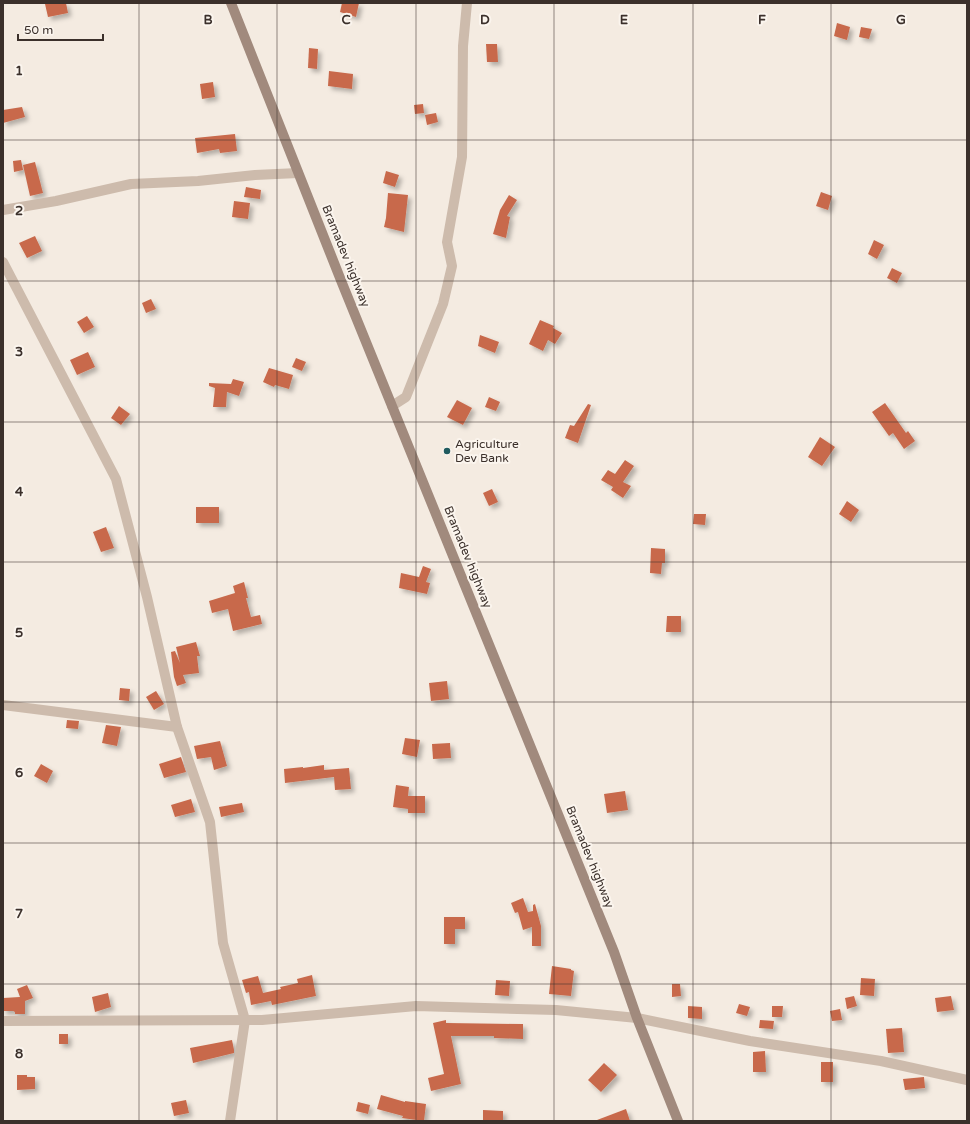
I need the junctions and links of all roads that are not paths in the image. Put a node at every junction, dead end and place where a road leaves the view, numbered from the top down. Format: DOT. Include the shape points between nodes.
graph roads {
  1 [pos="231,3"];
  2 [pos="467,3"];
  3 [pos="298,173"];
  4 [pos="3,210"];
  5 [pos="3,262"];
  6 [pos="392,406"];
  7 [pos="3,705"];
  8 [pos="177,727"];
  9 [pos="638,1018"];
  10 [pos="245,1020"];
  11 [pos="3,1021"];
  12 [pos="967,1080"];
  13 [pos="230,1121"];
  14 [pos="678,1121"];
  1 -- 3 [label="street, Bramadev highway"];
  2 -- 6 [label="street" via="463,46 462,157 447,242 452,266 443,304 406,397"];
  3 -- 4 [label="street" via="131,184"];
  3 -- 6 [label="street, Bramadev highway"];
  5 -- 8 [label="street" via="116,479"];
  6 -- 9 [label="street, Bramadev highway" via="614,952"];
  7 -- 8 [label="street"];
  8 -- 10 [label="street" via="210,822 223,943"];
  9 -- 10 [label="street" via="556,1010 416,1006"];
  9 -- 12 [label="street" via="750,1041 881,1061"];
  9 -- 14 [label="street, Bramadev highway"];
  10 -- 11 [label="street"];
  10 -- 13 [label="street"];
}
